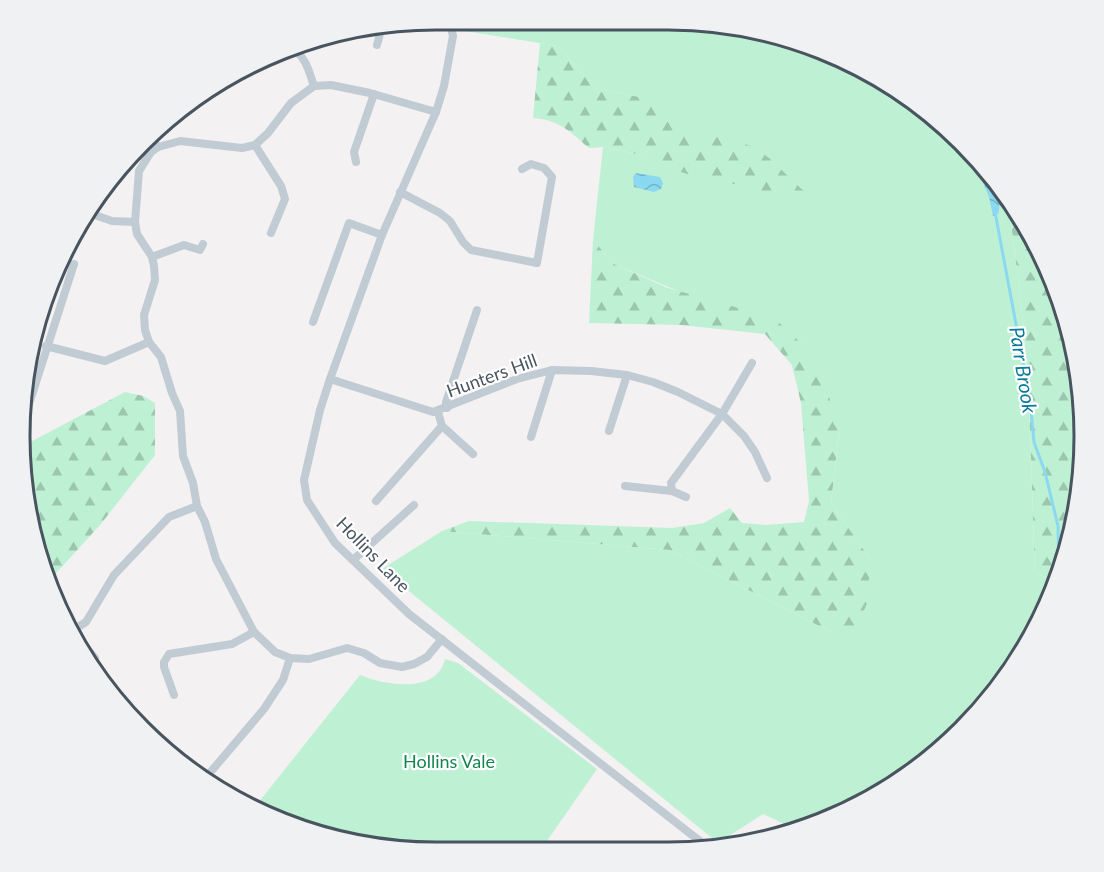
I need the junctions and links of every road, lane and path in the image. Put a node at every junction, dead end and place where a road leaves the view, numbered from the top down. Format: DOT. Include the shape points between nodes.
graph roads {
  1 [pos="452,30"];
  2 [pos="380,34"];
  3 [pos="377,45"];
  4 [pos="300,54"];
  5 [pos="314,86"];
  6 [pos="374,94"];
  7 [pos="436,112"];
  8 [pos="155,143"];
  9 [pos="255,145"];
  10 [pos="158,147"];
  11 [pos="356,162"];
  12 [pos="522,169"];
  13 [pos="400,192"];
  14 [pos="96,213"];
  15 [pos="135,222"];
  16 [pos="272,233"];
  17 [pos="382,235"];
  18 [pos="203,243"];
  19 [pos="152,257"];
  20 [pos="74,264"];
  21 [pos="477,310"];
  22 [pos="313,322"];
  23 [pos="149,342"];
  24 [pos="46,346"];
  25 [pos="752,363"];
  26 [pos="552,370"];
  27 [pos="627,375"];
  28 [pos="330,379"];
  29 [pos="32,391"];
  30 [pos="447,408"];
  31 [pos="438,412"];
  32 [pos="722,414"];
  33 [pos="442,426"];
  34 [pos="609,431"];
  35 [pos="531,437"];
  36 [pos="473,454"];
  37 [pos="767,477"];
  38 [pos="625,486"];
  39 [pos="672,491"];
  40 [pos="686,497"];
  41 [pos="376,501"];
  42 [pos="414,505"];
  43 [pos="197,506"];
  44 [pos="352,560"];
  45 [pos="78,627"];
  46 [pos="254,632"];
  47 [pos="442,639"];
  48 [pos="290,658"];
  49 [pos="174,695"];
  50 [pos="209,774"];
  51 [pos="699,841"];
  1 -- 7 [label="street, Hollins Lane" via="444,86"];
  2 -- 3 [label="street"];
  4 -- 5 [label="street"];
  5 -- 6 [label="street" via="331,85"];
  5 -- 9 [label="street" via="291,103"];
  6 -- 7 [label="street"];
  6 -- 11 [label="street" via="354,152"];
  7 -- 13 [label="street, Hollins Lane"];
  8 -- 10 [label="street"];
  9 -- 10 [label="street" via="242,148 180,141"];
  9 -- 16 [label="street" via="285,199"];
  10 -- 15 [label="street" via="140,171"];
  12 -- 13 [label="street" via="531,164 544,168 552,177 537,263 471,250 450,221"];
  13 -- 17 [label="street, Hollins Lane"];
  14 -- 15 [label="street" via="112,221"];
  15 -- 19 [label="street"];
  17 -- 22 [label="street" via="349,223"];
  17 -- 28 [label="street, Hollins Lane"];
  18 -- 19 [label="street" via="200,250 184,245"];
  19 -- 23 [label="street" via="155,279 143,323"];
  20 -- 24 [label="street"];
  21 -- 30 [label="street"];
  23 -- 24 [label="street" via="105,361"];
  23 -- 43 [label="street" via="161,357 180,411 183,456"];
  24 -- 29 [label="street"];
  25 -- 32 [label="street"];
  26 -- 27 [label="street, Hunters Hill"];
  26 -- 30 [label="street, Hunters Hill" via="517,379"];
  26 -- 35 [label="street"];
  27 -- 32 [label="street, Hunters Hill" via="702,402"];
  27 -- 34 [label="street"];
  28 -- 31 [label="street"];
  28 -- 44 [label="street, Hollins Lane" via="304,480 307,501 335,543"];
  30 -- 31 [label="street, Hunters Hill"];
  31 -- 33 [label="street"];
  32 -- 37 [label="street, Hunters Hill" via="744,436"];
  32 -- 39 [label="street" via="671,483"];
  33 -- 36 [label="street"];
  33 -- 41 [label="street"];
  38 -- 39 [label="street"];
  39 -- 40 [label="street"];
  42 -- 44 [label="street"];
  43 -- 45 [label="street" via="169,517 114,575 86,622"];
  43 -- 46 [label="street" via="216,559"];
  44 -- 47 [label="street, Hollins Lane"];
  46 -- 48 [label="street" via="275,652"];
  46 -- 49 [label="street" via="232,644 169,654 164,667"];
  47 -- 48 [label="street" via="427,657 402,667 380,663 347,648 309,659"];
  47 -- 51 [label="street, Hollins Lane"];
  48 -- 50 [label="street" via="283,680 264,709"];
}
